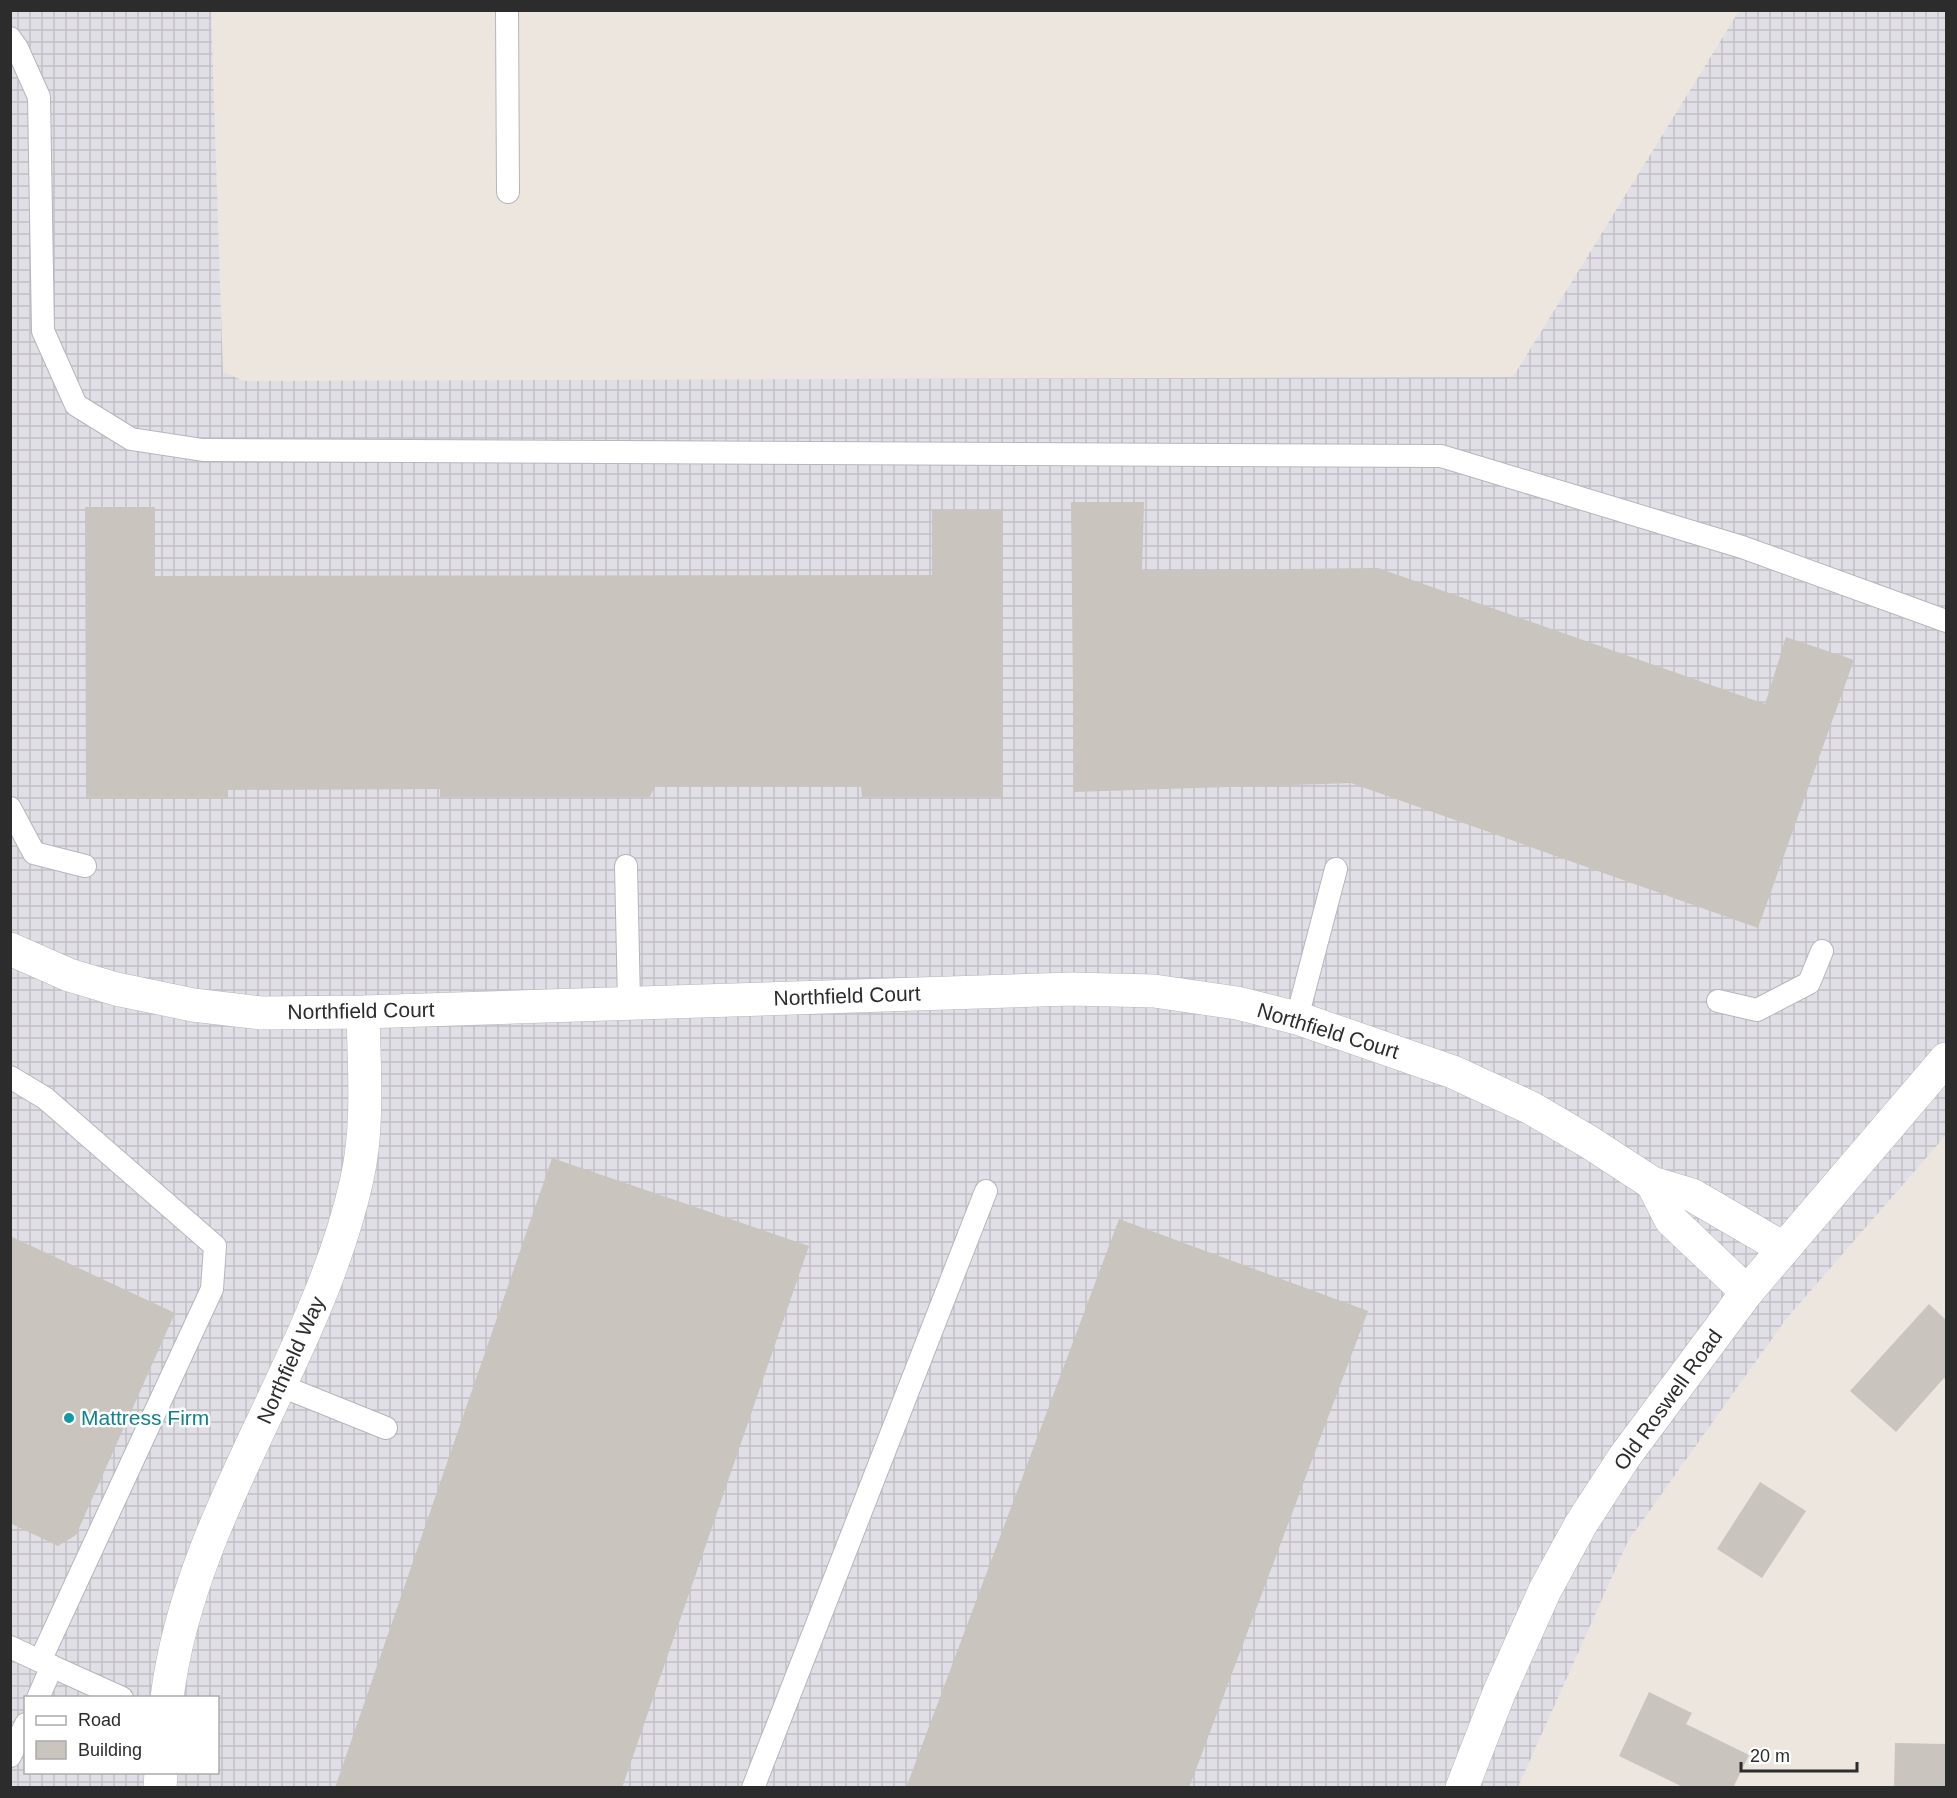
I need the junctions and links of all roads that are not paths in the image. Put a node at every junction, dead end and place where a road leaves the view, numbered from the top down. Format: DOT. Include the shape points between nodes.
graph roads {
  1 [pos="507,10"];
  2 [pos="10,38"];
  3 [pos="508,192"];
  4 [pos="1947,621"];
  5 [pos="10,807"];
  6 [pos="85,866"];
  7 [pos="626,866"];
  8 [pos="1336,869"];
  9 [pos="10,949"];
  10 [pos="1822,951"];
  11 [pos="1718,1001"];
  12 [pos="629,1003"];
  13 [pos="363,1012"];
  14 [pos="1297,1018"];
  15 [pos="1947,1059"];
  16 [pos="10,1077"];
  17 [pos="1652,1183"];
  18 [pos="986,1191"];
  19 [pos="1783,1248"];
  20 [pos="1748,1292"];
  21 [pos="279,1385"];
  22 [pos="386,1428"];
  23 [pos="10,1647"];
  24 [pos="46,1664"];
  25 [pos="38,1696"];
  26 [pos="118,1696"];
  27 [pos="167,1696"];
  28 [pos="24,1728"];
  29 [pos="10,1756"];
  30 [pos="753,1788"];
  31 [pos="1462,1788"];
  1 -- 3 [label="lane"];
  2 -- 4 [label="lane" via="39,97 43,332 76,405 131,439 203,450 1441,456 1742,547"];
  5 -- 6 [label="lane" via="34,853"];
  7 -- 12 [label="lane"];
  8 -- 14 [label="lane"];
  9 -- 13 [label="street, Northfield Court" via="69,975 193,1005 261,1013"];
  10 -- 11 [label="lane" via="1809,984 1757,1010"];
  12 -- 13 [label="street, Northfield Court"];
  12 -- 14 [label="street, Northfield Court" via="1118,990 1237,1003"];
  13 -- 21 [label="street, Northfield Way" via="364,1123 357,1178 323,1290"];
  14 -- 17 [label="street, Northfield Court" via="1453,1072 1531,1108"];
  15 -- 19 [label="street, Old Roswell Road"];
  16 -- 24 [label="lane" via="45,1098 215,1246 212,1289"];
  17 -- 19 [label="street, Northfield Court" via="1692,1195"];
  17 -- 20 [label="street, Northfield Court" via="1671,1220"];
  18 -- 30 [label="lane"];
  19 -- 20 [label="street, Old Roswell Road"];
  20 -- 31 [label="street, Old Roswell Road" via="1625,1456 1581,1524 1545,1590 1498,1693"];
  21 -- 22 [label="lane"];
  21 -- 27 [label="street, Northfield Way" via="201,1563 171,1664"];
  23 -- 24 [label="lane"];
  24 -- 25 [label="lane"];
  24 -- 26 [label="lane"];
  28 -- 29 [label="lane"];
}
